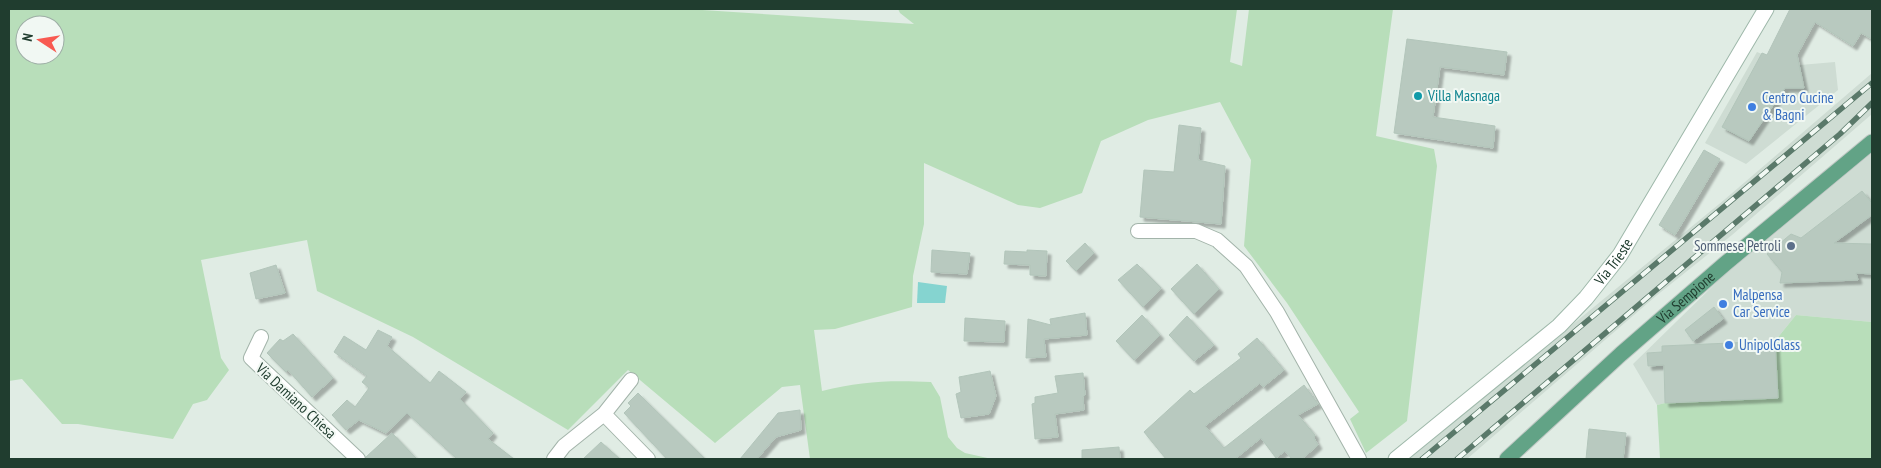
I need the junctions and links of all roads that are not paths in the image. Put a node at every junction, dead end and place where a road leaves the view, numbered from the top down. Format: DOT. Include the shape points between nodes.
graph roads {
  1 [pos="1766,9"];
  2 [pos="1872,142"];
  3 [pos="1138,231"];
  4 [pos="261,338"];
  5 [pos="631,380"];
  6 [pos="604,414"];
  7 [pos="358,459"];
  8 [pos="554,459"];
  9 [pos="648,459"];
  10 [pos="1359,459"];
  11 [pos="1396,459"];
  12 [pos="1507,459"];
  1 -- 11 [label="street, Via Trieste" via="1620,255 1586,298 1559,326"];
  2 -- 12 [label="main road, Via Sempione" via="1726,262"];
  3 -- 10 [label="street" via="1196,231 1217,240 1246,266 1277,312"];
  4 -- 7 [label="street, Via Damiano Chiesa" via="251,358"];
  5 -- 6 [label="street"];
  6 -- 8 [label="street" via="564,446"];
  6 -- 9 [label="street"];
}
